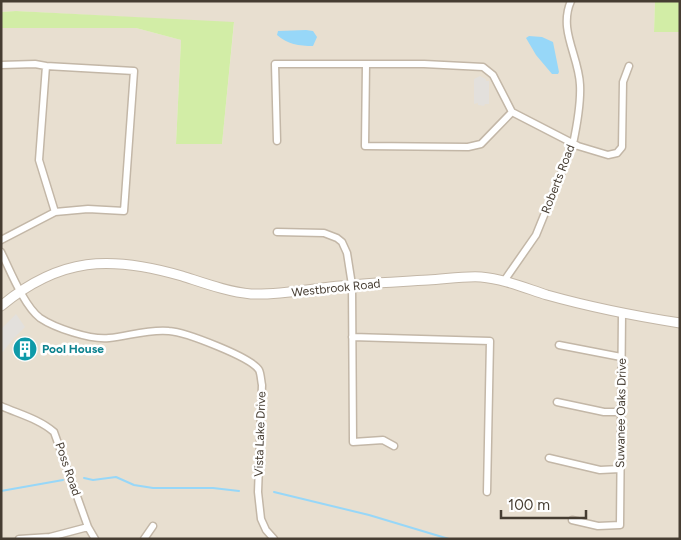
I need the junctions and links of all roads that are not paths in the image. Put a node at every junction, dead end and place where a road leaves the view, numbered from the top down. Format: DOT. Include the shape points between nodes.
graph roads {
  1 [pos="571,1"];
  2 [pos="366,64"];
  3 [pos="1,65"];
  4 [pos="46,66"];
  5 [pos="629,66"];
  6 [pos="512,112"];
  7 [pos="277,141"];
  8 [pos="572,144"];
  9 [pos="55,212"];
  10 [pos="277,232"];
  11 [pos="1,240"];
  12 [pos="1,252"];
  13 [pos="504,280"];
  14 [pos="352,285"];
  15 [pos="20,290"];
  16 [pos="1,306"];
  17 [pos="622,313"];
  18 [pos="680,323"];
  19 [pos="352,337"];
  20 [pos="559,345"];
  21 [pos="621,357"];
  22 [pos="557,402"];
  23 [pos="1,406"];
  24 [pos="620,412"];
  25 [pos="394,446"];
  26 [pos="549,458"];
  27 [pos="620,469"];
  28 [pos="487,492"];
  29 [pos="572,520"];
  30 [pos="153,526"];
  31 [pos="88,527"];
  32 [pos="19,539"];
  33 [pos="95,539"];
  34 [pos="144,539"];
  35 [pos="274,539"];
  1 -- 8 [label="street, Roberts Road" via="566,24 580,85"];
  2 -- 6 [label="street" via="483,67 493,75"];
  2 -- 6 [label="street" via="365,146 468,147 481,144"];
  2 -- 7 [label="street" via="275,64"];
  3 -- 4 [label="street"];
  4 -- 9 [label="street" via="39,160"];
  4 -- 9 [label="street" via="134,71 124,211 88,209"];
  5 -- 8 [label="street" via="623,82 622,147 617,154 608,155"];
  6 -- 8 [label="street"];
  8 -- 13 [label="street, Roberts Road" via="536,235"];
  9 -- 11 [label="street"];
  10 -- 14 [label="street" via="324,233 337,238 347,253"];
  12 -- 15 [label="street, Vista Lake Drive"];
  13 -- 14 [label="street, Westbrook Road" via="480,277"];
  13 -- 17 [label="street, Westbrook Road" via="547,295"];
  14 -- 15 [label="street, Westbrook Road" via="250,294 148,267 112,263 74,267"];
  14 -- 19 [label="street"];
  15 -- 16 [label="street, Westbrook Road"];
  15 -- 35 [label="street, Vista Lake Drive" via="39,317 72,332 107,338 154,330 172,331 245,358 259,370 262,385 260,519"];
  17 -- 18 [label="street, Westbrook Road"];
  17 -- 21 [label="street, Suwanee Oaks Drive"];
  19 -- 25 [label="street" via="353,442 383,440"];
  19 -- 28 [label="street" via="490,341"];
  20 -- 21 [label="street"];
  21 -- 24 [label="street, Suwanee Oaks Drive"];
  22 -- 24 [label="street" via="604,412"];
  23 -- 31 [label="street, Poss Road" via="41,422 54,432"];
  24 -- 27 [label="street, Suwanee Oaks Drive"];
  26 -- 27 [label="street" via="600,470"];
  27 -- 29 [label="street, Suwanee Oaks Drive" via="620,525 598,526"];
  30 -- 34 [label="street"];
  31 -- 32 [label="street" via="50,537"];
  31 -- 33 [label="street, Poss Road"];
}
